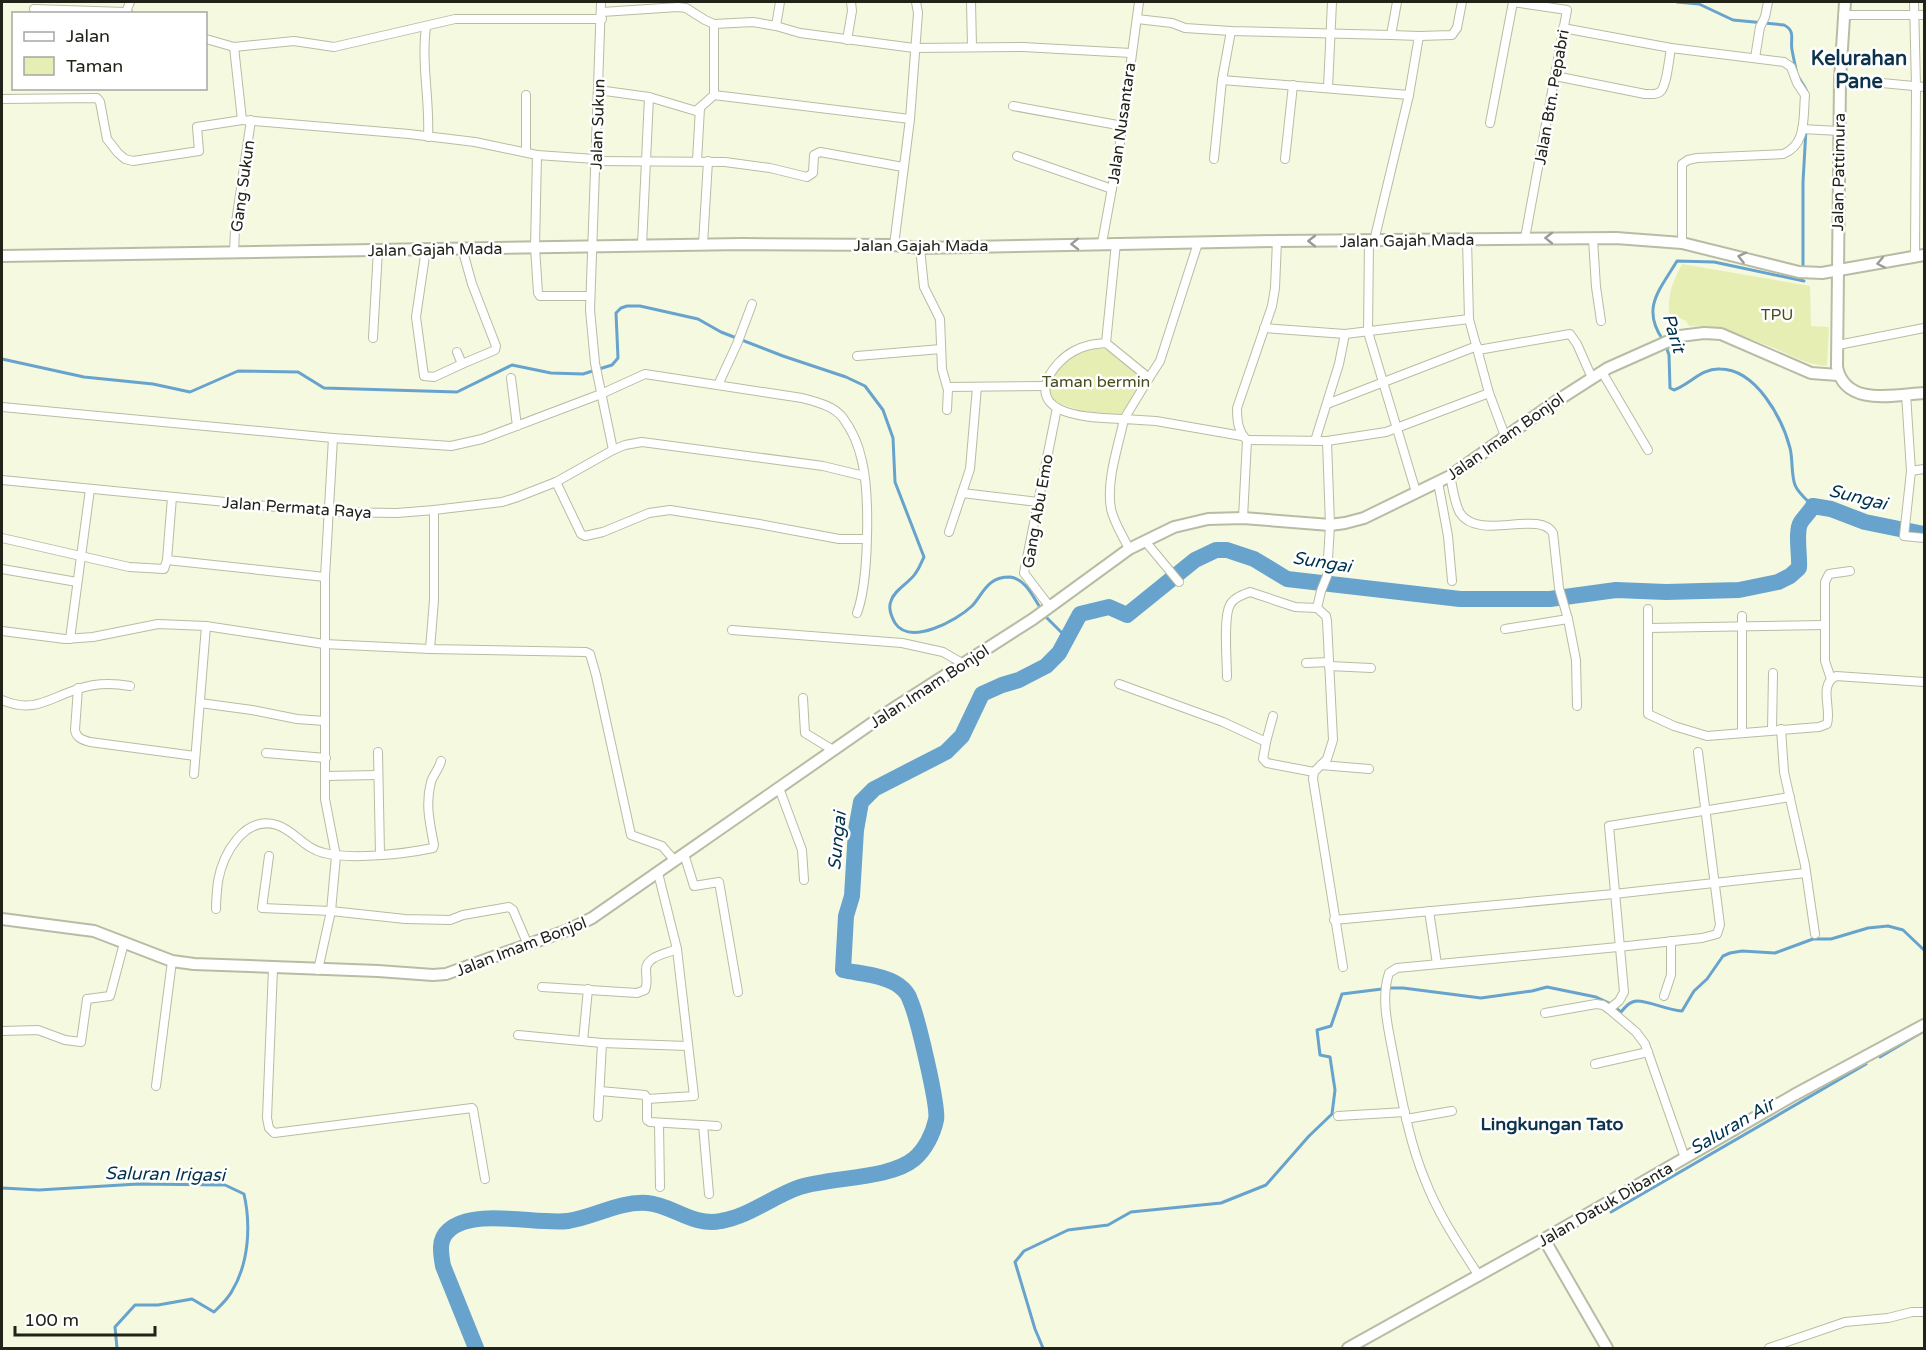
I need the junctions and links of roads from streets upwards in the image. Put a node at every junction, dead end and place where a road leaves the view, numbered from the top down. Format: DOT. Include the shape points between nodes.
graph roads {
  1 [pos="601,2"];
  2 [pos="780,2"];
  3 [pos="851,2"];
  4 [pos="916,2"];
  5 [pos="971,2"];
  6 [pos="1139,2"];
  7 [pos="1332,2"];
  8 [pos="1397,2"];
  9 [pos="1462,2"];
  10 [pos="1513,2"];
  11 [pos="1768,2"];
  12 [pos="1845,2"];
  13 [pos="1914,2"];
  14 [pos="34,9"];
  15 [pos="104,12"];
  16 [pos="602,15"];
  17 [pos="1843,15"];
  18 [pos="1915,15"];
  19 [pos="1924,15"];
  20 [pos="1137,19"];
  21 [pos="714,24"];
  22 [pos="776,26"];
  23 [pos="426,27"];
  24 [pos="1563,28"];
  25 [pos="1231,31"];
  26 [pos="1331,34"];
  27 [pos="1391,35"];
  28 [pos="1419,36"];
  29 [pos="207,39"];
  30 [pos="847,40"];
  31 [pos="234,47"];
  32 [pos="972,47"];
  33 [pos="914,48"];
  34 [pos="1671,48"];
  35 [pos="1131,53"];
  36 [pos="1755,58"];
  37 [pos="1556,76"];
  38 [pos="1840,79"];
  39 [pos="1222,80"];
  40 [pos="1293,85"];
  41 [pos="1920,87"];
  42 [pos="1328,88"];
  43 [pos="598,90"];
  44 [pos="526,95"];
  45 [pos="714,95"];
  46 [pos="1409,95"];
  47 [pos="650,97"];
  48 [pos="2,99"];
  49 [pos="1013,106"];
  50 [pos="700,108"];
  51 [pos="910,119"];
  52 [pos="242,120"];
  53 [pos="251,120"];
  54 [pos="1490,123"];
  55 [pos="1122,126"];
  56 [pos="1805,129"];
  57 [pos="1839,131"];
  58 [pos="428,137"];
  59 [pos="526,152"];
  60 [pos="537,155"];
  61 [pos="1017,156"];
  62 [pos="1214,159"];
  63 [pos="1285,159"];
  64 [pos="595,160"];
  65 [pos="646,160"];
  66 [pos="697,161"];
  67 [pos="708,161"];
  68 [pos="903,167"];
  69 [pos="1112,189"];
  70 [pos="1526,238"];
  71 [pos="1467,239"];
  72 [pos="1593,239"];
  73 [pos="1276,241"];
  74 [pos="1372,241"];
  75 [pos="1102,243"];
  76 [pos="1116,243"];
  77 [pos="1198,243"];
  78 [pos="1682,243"];
  79 [pos="703,244"];
  80 [pos="642,245"];
  81 [pos="894,245"];
  82 [pos="591,246"];
  83 [pos="535,247"];
  84 [pos="462,248"];
  85 [pos="920,248"];
  86 [pos="426,249"];
  87 [pos="378,250"];
  88 [pos="234,253"];
  89 [pos="2,256"];
  90 [pos="1919,256"];
  91 [pos="1837,272"];
  92 [pos="590,296"];
  93 [pos="752,304"];
  94 [pos="1469,320"];
  95 [pos="1601,321"];
  96 [pos="1264,328"];
  97 [pos="1924,328"];
  98 [pos="1368,332"];
  99 [pos="1345,334"];
  100 [pos="373,338"];
  101 [pos="1106,343"];
  102 [pos="1838,345"];
  103 [pos="1478,348"];
  104 [pos="940,349"];
  105 [pos="457,352"];
  106 [pos="857,356"];
  107 [pos="462,364"];
  108 [pos="1602,372"];
  109 [pos="1838,375"];
  110 [pos="511,378"];
  111 [pos="1149,378"];
  112 [pos="1592,378"];
  113 [pos="1383,382"];
  114 [pos="718,384"];
  115 [pos="1046,386"];
  116 [pos="977,387"];
  117 [pos="948,388"];
  118 [pos="1489,393"];
  119 [pos="1924,393"];
  120 [pos="601,394"];
  121 [pos="1906,394"];
  122 [pos="1327,404"];
  123 [pos="2,407"];
  124 [pos="1057,408"];
  125 [pos="947,410"];
  126 [pos="1124,419"];
  127 [pos="518,426"];
  128 [pos="1398,428"];
  129 [pos="1505,436"];
  130 [pos="333,438"];
  131 [pos="1245,438"];
  132 [pos="1315,441"];
  133 [pos="1327,441"];
  134 [pos="613,450"];
  135 [pos="1647,450"];
  136 [pos="1924,469"];
  137 [pos="1911,471"];
  138 [pos="864,476"];
  139 [pos="1450,476"];
  140 [pos="2,480"];
  141 [pos="556,482"];
  142 [pos="1438,482"];
  143 [pos="90,489"];
  144 [pos="1416,492"];
  145 [pos="962,494"];
  146 [pos="172,497"];
  147 [pos="1038,502"];
  148 [pos="434,510"];
  149 [pos="328,512"];
  150 [pos="1244,518"];
  151 [pos="1330,525"];
  152 [pos="949,532"];
  153 [pos="2,538"];
  154 [pos="1924,538"];
  155 [pos="867,539"];
  156 [pos="1144,541"];
  157 [pos="1129,549"];
  158 [pos="81,556"];
  159 [pos="167,560"];
  160 [pos="2,569"];
  161 [pos="1850,571"];
  162 [pos="325,577"];
  163 [pos="1452,581"];
  164 [pos="77,582"];
  165 [pos="1179,582"];
  166 [pos="1317,608"];
  167 [pos="1648,609"];
  168 [pos="1044,611"];
  169 [pos="857,614"];
  170 [pos="1742,616"];
  171 [pos="1568,619"];
  172 [pos="1825,625"];
  173 [pos="206,626"];
  174 [pos="1648,628"];
  175 [pos="1741,628"];
  176 [pos="1505,629"];
  177 [pos="732,630"];
  178 [pos="2,631"];
  179 [pos="70,639"];
  180 [pos="324,644"];
  181 [pos="430,649"];
  182 [pos="962,663"];
  183 [pos="1306,663"];
  184 [pos="1329,664"];
  185 [pos="1371,669"];
  186 [pos="1773,673"];
  187 [pos="1227,677"];
  188 [pos="1831,679"];
  189 [pos="1924,682"];
  190 [pos="1119,684"];
  191 [pos="130,686"];
  192 [pos="78,688"];
  193 [pos="803,699"];
  194 [pos="2,700"];
  195 [pos="200,703"];
  196 [pos="1577,706"];
  197 [pos="1273,716"];
  198 [pos="325,721"];
  199 [pos="1781,729"];
  200 [pos="1772,730"];
  201 [pos="1742,732"];
  202 [pos="1266,742"];
  203 [pos="833,750"];
  204 [pos="378,752"];
  205 [pos="1698,752"];
  206 [pos="266,753"];
  207 [pos="195,756"];
  208 [pos="326,758"];
  209 [pos="441,761"];
  210 [pos="1321,765"];
  211 [pos="1369,770"];
  212 [pos="1314,772"];
  213 [pos="194,774"];
  214 [pos="378,775"];
  215 [pos="325,776"];
  216 [pos="779,788"];
  217 [pos="1791,797"];
  218 [pos="1706,810"];
  219 [pos="380,854"];
  220 [pos="684,854"];
  221 [pos="269,856"];
  222 [pos="336,856"];
  223 [pos="675,861"];
  224 [pos="658,873"];
  225 [pos="1806,873"];
  226 [pos="804,880"];
  227 [pos="1715,884"];
  228 [pos="1614,894"];
  229 [pos="216,909"];
  230 [pos="331,911"];
  231 [pos="1429,911"];
  232 [pos="2,919"];
  233 [pos="1334,920"];
  234 [pos="1815,934"];
  235 [pos="1671,941"];
  236 [pos="124,944"];
  237 [pos="528,945"];
  238 [pos="1618,947"];
  239 [pos="677,949"];
  240 [pos="172,961"];
  241 [pos="1437,964"];
  242 [pos="1343,967"];
  243 [pos="273,968"];
  244 [pos="318,970"];
  245 [pos="542,987"];
  246 [pos="588,989"];
  247 [pos="738,992"];
  248 [pos="1664,996"];
  249 [pos="1609,1009"];
  250 [pos="1545,1013"];
  251 [pos="1924,1024"];
  252 [pos="2,1031"];
  253 [pos="518,1035"];
  254 [pos="583,1041"];
  255 [pos="602,1043"];
  256 [pos="688,1046"];
  257 [pos="1648,1052"];
  258 [pos="1595,1064"];
  259 [pos="156,1086"];
  260 [pos="600,1091"];
  261 [pos="647,1099"];
  262 [pos="1452,1111"];
  263 [pos="1406,1115"];
  264 [pos="1338,1116"];
  265 [pos="598,1117"];
  266 [pos="659,1124"];
  267 [pos="703,1125"];
  268 [pos="717,1126"];
  269 [pos="1685,1158"];
  270 [pos="485,1179"];
  271 [pos="660,1187"];
  272 [pos="709,1194"];
  273 [pos="1544,1239"];
  274 [pos="1479,1276"];
  275 [pos="1924,1312"];
  276 [pos="1348,1348"];
  277 [pos="1607,1348"];
  278 [pos="1769,1348"];
  1 -- 16 [label="street, Jalan Sukun"];
  2 -- 22 [label="street"];
  3 -- 30 [label="street"];
  4 -- 33 [label="street"];
  5 -- 32 [label="street"];
  6 -- 20 [label="street, Jalan Nusantara"];
  7 -- 26 [label="street"];
  8 -- 27 [label="street"];
  9 -- 28 [label="street" via="1452,35"];
  10 -- 24 [label="street, Jalan Btn. Pepabri" via="1567,10"];
  10 -- 54 [label="street"];
  11 -- 36 [label="street"];
  12 -- 17 [label="street, Jalan Pattimura"];
  13 -- 18 [label="street"];
  14 -- 15 [label="street"];
  16 -- 21 [label="street" via="678,7"];
  16 -- 23 [label="street" via="464,18"];
  16 -- 43 [label="street, Jalan Sukun"];
  17 -- 18 [label="street"];
  17 -- 38 [label="street, Jalan Pattimura"];
  18 -- 19 [label="street"];
  18 -- 41 [label="street"];
  20 -- 25 [label="street"];
  20 -- 35 [label="street, Jalan Nusantara"];
  21 -- 22 [label="street" via="753,22"];
  21 -- 45 [label="street"];
  22 -- 30 [label="street"];
  23 -- 31 [label="street" via="334,47 294,41"];
  23 -- 58 [label="street"];
  24 -- 34 [label="street"];
  24 -- 37 [label="street, Jalan Btn. Pepabri"];
  25 -- 26 [label="street"];
  25 -- 39 [label="street"];
  26 -- 27 [label="street"];
  26 -- 42 [label="street"];
  27 -- 28 [label="street"];
  28 -- 46 [label="street"];
  29 -- 31 [label="street"];
  30 -- 33 [label="street"];
  31 -- 52 [label="street"];
  32 -- 33 [label="street"];
  32 -- 35 [label="street"];
  33 -- 51 [label="street"];
  34 -- 36 [label="street"];
  34 -- 37 [label="street" via="1664,84 1656,93"];
  35 -- 55 [label="street, Jalan Nusantara"];
  36 -- 56 [label="street" via="1784,62 1791,67 1805,95"];
  37 -- 70 [label="street, Jalan Btn. Pepabri"];
  38 -- 41 [label="street"];
  38 -- 57 [label="street, Jalan Pattimura"];
  39 -- 40 [label="street"];
  39 -- 62 [label="street"];
  40 -- 42 [label="street"];
  40 -- 63 [label="street"];
  41 -- 90 [label="street"];
  42 -- 46 [label="street"];
  43 -- 47 [label="street"];
  43 -- 64 [label="street, Jalan Sukun"];
  44 -- 59 [label="street"];
  45 -- 50 [label="street"];
  45 -- 51 [label="street"];
  46 -- 74 [label="street"];
  47 -- 50 [label="street" via="696,111"];
  47 -- 65 [label="street"];
  48 -- 52 [label="street" via="97,98 107,139 118,153 133,161 199,151 197,128"];
  49 -- 55 [label="street"];
  50 -- 66 [label="street"];
  51 -- 68 [label="street"];
  52 -- 53 [label="street"];
  53 -- 58 [label="street"];
  53 -- 88 [label="street, Gang Sukun"];
  55 -- 69 [label="street, Jalan Nusantara"];
  56 -- 57 [label="street"];
  56 -- 78 [label="street" via="1797,146 1782,154 1697,158 1682,164"];
  57 -- 91 [label="street, Jalan Pattimura"];
  58 -- 59 [label="street"];
  59 -- 60 [label="street"];
  60 -- 64 [label="street"];
  60 -- 83 [label="street"];
  61 -- 69 [label="street"];
  64 -- 65 [label="street"];
  64 -- 82 [label="street, Jalan Sukun"];
  65 -- 66 [label="street"];
  65 -- 80 [label="street"];
  66 -- 67 [label="street"];
  67 -- 68 [label="street" via="807,177 813,173 814,155 820,152"];
  67 -- 79 [label="street"];
  68 -- 81 [label="street"];
  69 -- 75 [label="street, Jalan Nusantara"];
  70 -- 71 [label="street, Jalan Gajah Mada"];
  72 -- 70 [label="street, Jalan Gajah Mada, one-way"];
  71 -- 74 [label="street, Jalan Gajah Mada"];
  71 -- 94 [label="street"];
  72 -- 78 [label="street, Jalan Gajah Mada"];
  72 -- 95 [label="street"];
  74 -- 73 [label="street, Jalan Gajah Mada, one-way"];
  73 -- 77 [label="street, Jalan Gajah Mada"];
  73 -- 96 [label="street" via="1274,296"];
  74 -- 98 [label="street"];
  75 -- 76 [label="street, Jalan Gajah Mada"];
  75 -- 85 [label="street, Jalan Gajah Mada, one-way"];
  76 -- 77 [label="street, Jalan Gajah Mada"];
  76 -- 101 [label="street"];
  77 -- 111 [label="street" via="1160,361"];
  91 -- 78 [label="street, Jalan Gajah Mada, one-way" via="1799,272"];
  79 -- 80 [label="street, Jalan Gajah Mada"];
  79 -- 81 [label="street, Jalan Gajah Mada"];
  80 -- 82 [label="street, Jalan Gajah Mada"];
  81 -- 85 [label="street, Jalan Gajah Mada"];
  82 -- 83 [label="street, Jalan Gajah Mada"];
  82 -- 92 [label="street, Jalan Sukun"];
  83 -- 84 [label="street, Jalan Gajah Mada"];
  83 -- 92 [label="street" via="538,295"];
  84 -- 86 [label="street, Jalan Gajah Mada"];
  84 -- 107 [label="street" via="496,346 495,350"];
  85 -- 104 [label="street" via="924,287 940,319"];
  86 -- 87 [label="street, Jalan Gajah Mada"];
  86 -- 107 [label="street" via="416,317 424,376 434,377"];
  87 -- 88 [label="street, Jalan Gajah Mada"];
  87 -- 100 [label="street"];
  88 -- 89 [label="street, Jalan Gajah Mada"];
  90 -- 91 [label="street, Jalan Gajah Mada, one-way"];
  91 -- 102 [label="street, Jalan Pattimura"];
  92 -- 120 [label="street, Jalan Sukun"];
  93 -- 114 [label="street"];
  94 -- 98 [label="street"];
  94 -- 103 [label="street"];
  96 -- 99 [label="street"];
  96 -- 131 [label="street" via="1237,408 1237,422"];
  97 -- 102 [label="street"];
  98 -- 99 [label="street"];
  98 -- 113 [label="street"];
  99 -- 122 [label="street"];
  101 -- 111 [label="street"];
  101 -- 115 [label="street" via="1086,345 1071,352 1048,375"];
  102 -- 109 [label="street, Jalan Pattimura"];
  103 -- 112 [label="street" via="1570,334"];
  103 -- 113 [label="street"];
  103 -- 118 [label="street"];
  104 -- 106 [label="street"];
  104 -- 117 [label="street"];
  105 -- 107 [label="street"];
  108 -- 109 [label="street, Jalan Imam Bonjol" via="1671,339 1698,333 1721,334 1811,373"];
  108 -- 112 [label="street, Jalan Imam Bonjol"];
  108 -- 135 [label="street"];
  109 -- 121 [label="street" via="1845,386 1866,396"];
  110 -- 127 [label="street"];
  111 -- 126 [label="street"];
  112 -- 129 [label="street, Jalan Imam Bonjol"];
  113 -- 122 [label="street"];
  113 -- 128 [label="street"];
  114 -- 120 [label="street" via="645,374"];
  114 -- 138 [label="street" via="802,398 831,408 849,429"];
  115 -- 116 [label="street"];
  115 -- 124 [label="street" via="1047,397"];
  116 -- 117 [label="street"];
  116 -- 145 [label="street" via="970,469"];
  117 -- 125 [label="street"];
  118 -- 128 [label="street"];
  118 -- 129 [label="street"];
  119 -- 121 [label="street"];
  120 -- 127 [label="street"];
  120 -- 134 [label="street, Jalan Sukun"];
  121 -- 137 [label="street"];
  122 -- 132 [label="street"];
  123 -- 130 [label="street"];
  124 -- 126 [label="street"];
  124 -- 147 [label="street, Gang Abu Emo"];
  126 -- 131 [label="street"];
  126 -- 157 [label="street" via="1112,471 1111,497 1113,516"];
  127 -- 130 [label="street" via="472,443 451,446"];
  128 -- 133 [label="street"];
  128 -- 144 [label="street"];
  129 -- 139 [label="street, Jalan Imam Bonjol"];
  130 -- 149 [label="street"];
  131 -- 132 [label="street"];
  131 -- 150 [label="street"];
  132 -- 133 [label="street"];
  133 -- 151 [label="street"];
  134 -- 138 [label="street, Jalan Permata Raya" via="648,442 823,466"];
  134 -- 141 [label="street, Jalan Permata Raya"];
  136 -- 137 [label="street"];
  137 -- 154 [label="street" via="1904,536"];
  138 -- 155 [label="street"];
  139 -- 142 [label="street, Jalan Imam Bonjol"];
  139 -- 171 [label="street" via="1456,503 1467,520 1497,526 1541,524 1551,530 1559,588"];
  140 -- 143 [label="street, Jalan Permata Raya"];
  141 -- 148 [label="street, Jalan Permata Raya" via="502,502"];
  141 -- 155 [label="street" via="580,534 585,536 649,513 670,510 846,540"];
  142 -- 144 [label="street, Jalan Imam Bonjol"];
  142 -- 163 [label="street"];
  143 -- 146 [label="street, Jalan Permata Raya"];
  143 -- 158 [label="street"];
  144 -- 151 [label="street, Jalan Imam Bonjol" via="1364,518"];
  145 -- 147 [label="street"];
  145 -- 152 [label="street"];
  146 -- 149 [label="street, Jalan Permata Raya"];
  146 -- 159 [label="street"];
  147 -- 168 [label="street, Gang Abu Emo" via="1024,573"];
  148 -- 149 [label="street, Jalan Permata Raya"];
  148 -- 181 [label="street" via="435,589"];
  149 -- 162 [label="street"];
  150 -- 151 [label="street, Jalan Imam Bonjol"];
  150 -- 156 [label="street, Jalan Imam Bonjol" via="1180,525"];
  151 -- 166 [label="street" via="1327,576"];
  153 -- 158 [label="street"];
  155 -- 169 [label="street"];
  156 -- 157 [label="street, Jalan Imam Bonjol"];
  156 -- 165 [label="street"];
  157 -- 168 [label="street, Jalan Imam Bonjol"];
  158 -- 159 [label="street" via="129,567 164,569"];
  158 -- 164 [label="street"];
  159 -- 162 [label="street"];
  160 -- 164 [label="street"];
  161 -- 172 [label="street" via="1829,574 1825,582"];
  162 -- 180 [label="street"];
  164 -- 179 [label="street"];
  166 -- 184 [label="street" via="1326,616"];
  166 -- 187 [label="street" via="1295,607 1250,592 1233,601 1227,622"];
  167 -- 174 [label="street"];
  168 -- 182 [label="street, Jalan Imam Bonjol"];
  170 -- 175 [label="street"];
  171 -- 176 [label="street"];
  171 -- 196 [label="street" via="1576,660"];
  172 -- 175 [label="street"];
  172 -- 188 [label="street" via="1825,661"];
  173 -- 179 [label="street" via="158,624"];
  173 -- 180 [label="street"];
  173 -- 195 [label="street"];
  174 -- 175 [label="street"];
  174 -- 201 [label="street" via="1648,714 1707,736"];
  175 -- 201 [label="street"];
  177 -- 182 [label="street" via="902,643 943,652"];
  178 -- 179 [label="street"];
  180 -- 181 [label="street"];
  180 -- 198 [label="street"];
  181 -- 223 [label="street" via="588,652 631,835 662,846"];
  182 -- 203 [label="street, Jalan Imam Bonjol"];
  183 -- 184 [label="street"];
  184 -- 185 [label="street"];
  184 -- 210 [label="street" via="1333,740 1331,753"];
  186 -- 200 [label="street"];
  188 -- 189 [label="street" via="1836,676"];
  188 -- 199 [label="street" via="1826,692 1827,724"];
  190 -- 202 [label="street"];
  191 -- 192 [label="street" via="99,684"];
  192 -- 194 [label="street" via="34,705 15,706"];
  192 -- 207 [label="street" via="77,737"];
  193 -- 203 [label="street" via="805,733"];
  195 -- 198 [label="street" via="297,720"];
  195 -- 207 [label="street"];
  197 -- 202 [label="street"];
  198 -- 208 [label="street"];
  199 -- 200 [label="street"];
  199 -- 217 [label="street" via="1784,772"];
  200 -- 201 [label="street"];
  202 -- 212 [label="street" via="1263,759 1267,764"];
  203 -- 216 [label="street, Jalan Imam Bonjol"];
  204 -- 214 [label="street"];
  205 -- 218 [label="street"];
  206 -- 208 [label="street"];
  207 -- 213 [label="street"];
  208 -- 215 [label="street"];
  209 -- 219 [label="street" via="431,780 428,813 433,848"];
  210 -- 211 [label="street"];
  210 -- 212 [label="street"];
  212 -- 233 [label="street"];
  214 -- 215 [label="street"];
  214 -- 219 [label="street"];
  215 -- 222 [label="street" via="326,811"];
  216 -- 220 [label="street, Jalan Imam Bonjol"];
  216 -- 226 [label="street" via="802,850"];
  217 -- 218 [label="street"];
  217 -- 225 [label="street"];
  218 -- 227 [label="street"];
  218 -- 228 [label="street" via="1609,826"];
  219 -- 222 [label="street"];
  220 -- 223 [label="street, Jalan Imam Bonjol"];
  220 -- 247 [label="street" via="694,886 719,882"];
  221 -- 230 [label="street" via="262,908"];
  222 -- 229 [label="street" via="315,851 277,825 249,828 241,833 223,867"];
  222 -- 230 [label="street"];
  223 -- 224 [label="street, Jalan Imam Bonjol"];
  224 -- 237 [label="street, Jalan Imam Bonjol" via="592,918"];
  224 -- 239 [label="street"];
  225 -- 227 [label="street"];
  225 -- 234 [label="street"];
  227 -- 228 [label="street"];
  227 -- 235 [label="street" via="1720,925 1717,934"];
  228 -- 231 [label="street"];
  228 -- 238 [label="street"];
  230 -- 237 [label="street" via="450,920 508,907 513,910"];
  230 -- 244 [label="street"];
  231 -- 233 [label="street"];
  231 -- 241 [label="street"];
  232 -- 236 [label="street, Jalan Imam Bonjol" via="94,931"];
  233 -- 242 [label="street"];
  235 -- 238 [label="street"];
  235 -- 248 [label="street" via="1671,975"];
  236 -- 240 [label="street, Jalan Imam Bonjol"];
  236 -- 252 [label="street" via="110,996 87,999 81,1042 38,1030"];
  237 -- 244 [label="street, Jalan Imam Bonjol" via="446,974"];
  238 -- 241 [label="street"];
  238 -- 249 [label="street" via="1624,992"];
  239 -- 246 [label="street" via="649,961 646,988 641,992"];
  239 -- 256 [label="street"];
  240 -- 243 [label="street, Jalan Imam Bonjol"];
  240 -- 259 [label="street"];
  241 -- 263 [label="street" via="1397,968 1387,979 1387,1023"];
  243 -- 244 [label="street, Jalan Imam Bonjol"];
  243 -- 270 [label="street" via="267,1097 271,1131 472,1108"];
  245 -- 246 [label="street"];
  246 -- 254 [label="street"];
  249 -- 250 [label="street" via="1596,1004"];
  249 -- 257 [label="street" via="1636,1032"];
  251 -- 269 [label="street, Jalan Datuk Dibanta"];
  253 -- 254 [label="street"];
  254 -- 255 [label="street"];
  255 -- 256 [label="street"];
  255 -- 260 [label="street"];
  256 -- 261 [label="street" via="694,1095"];
  257 -- 258 [label="street"];
  257 -- 269 [label="street"];
  260 -- 261 [label="street" via="644,1094"];
  260 -- 265 [label="street"];
  261 -- 266 [label="street" via="647,1120"];
  262 -- 263 [label="street"];
  263 -- 264 [label="street"];
  263 -- 274 [label="street" via="1419,1165 1435,1202"];
  266 -- 267 [label="street"];
  266 -- 271 [label="street"];
  267 -- 268 [label="street"];
  267 -- 272 [label="street"];
  269 -- 273 [label="street, Jalan Datuk Dibanta"];
  273 -- 274 [label="street, Jalan Datuk Dibanta"];
  273 -- 277 [label="street"];
  274 -- 276 [label="street, Jalan Datuk Dibanta"];
  275 -- 278 [label="street" via="1845,1322"];
}
